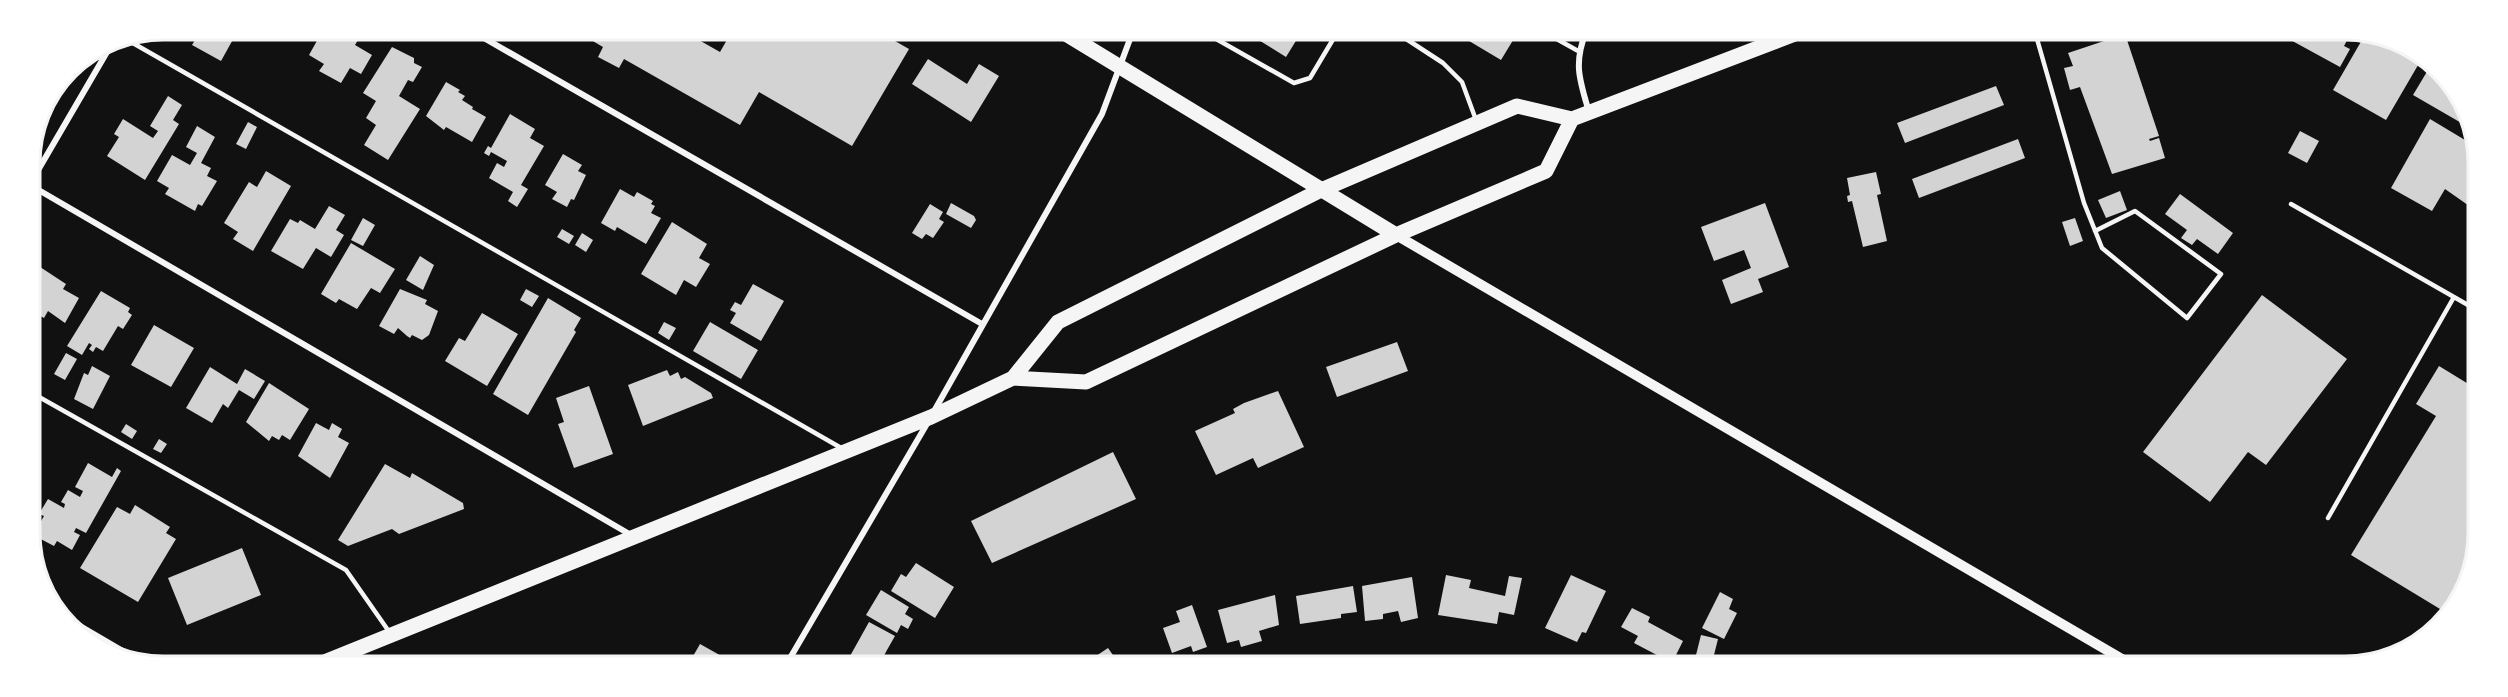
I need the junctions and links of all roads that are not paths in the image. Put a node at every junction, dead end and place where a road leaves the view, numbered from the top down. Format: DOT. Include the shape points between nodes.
graph roads {
  1 [pos="487,40"];
  2 [pos="1076,40"];
  3 [pos="1129,40"];
  4 [pos="1218,40"];
  5 [pos="1333,40"];
  6 [pos="1407,40"];
  7 [pos="1558,40"];
  8 [pos="1584,40"];
  9 [pos="1779,40"];
  10 [pos="2037,40"];
  11 [pos="135,44"];
  12 [pos="1580,52"];
  13 [pos="105,55"];
  14 [pos="1120,66"];
  15 [pos="1590,113"];
  16 [pos="1572,119"];
  17 [pos="1477,123"];
  18 [pos="41,165"];
  19 [pos="41,190"];
  20 [pos="1320,191"];
  21 [pos="2291,204"];
  22 [pos="2095,231"];
  23 [pos="1395,235"];
  24 [pos="2454,297"];
  25 [pos="2468,305"];
  26 [pos="982,324"];
  27 [pos="1013,378"];
  28 [pos="40,398"];
  29 [pos="931,417"];
  30 [pos="847,451"];
  31 [pos="2328,518"];
  32 [pos="636,538"];
  33 [pos="91,632"];
  34 [pos="392,635"];
  35 [pos="112,645"];
  36 [pos="338,656"];
  37 [pos="791,656"];
  38 [pos="2117,656"];
  1 -- 26 [label="street"];
  2 -- 14 [label="main road"];
  3 -- 14 [label="street"];
  4 -- 5 [label="lane" via="1294,83 1310,78"];
  6 -- 17 [label="lane" via="1443,63 1462,82"];
  7 -- 12 [label="lane"];
  8 -- 12 [label="street"];
  9 -- 15 [label="main road"];
  10 -- 22 [label="lane"];
  11 -- 30 [label="lane"];
  12 -- 15 [label="street" via="1579,78"];
  13 -- 18 [label="street"];
  14 -- 20 [label="main road"];
  14 -- 26 [label="street" via="1102,114"];
  15 -- 16 [label="main road"];
  16 -- 17 [label="main road" via="1517,106"];
  16 -- 23 [label="main road" via="1546,171"];
  17 -- 20 [label="main road"];
  19 -- 32 [label="street"];
  20 -- 23 [label="main road"];
  20 -- 27 [label="main road" via="1058,322"];
  21 -- 24 [label="lane"];
  22 -- 22 [label="lane" via="2102,248 2187,318 2221,274 2135,211"];
  23 -- 27 [label="main road" via="1086,382"];
  23 -- 38 [label="street"];
  24 -- 25 [label="lane"];
  24 -- 31 [label="lane"];
  26 -- 29 [label="street"];
  27 -- 29 [label="main road"];
  28 -- 34 [label="lane" via="346,570"];
  29 -- 30 [label="main road"];
  29 -- 37 [label="street"];
  30 -- 32 [label="main road"];
  32 -- 34 [label="main road"];
  33 -- 35 [label="street"];
  34 -- 36 [label="main road"];
}
